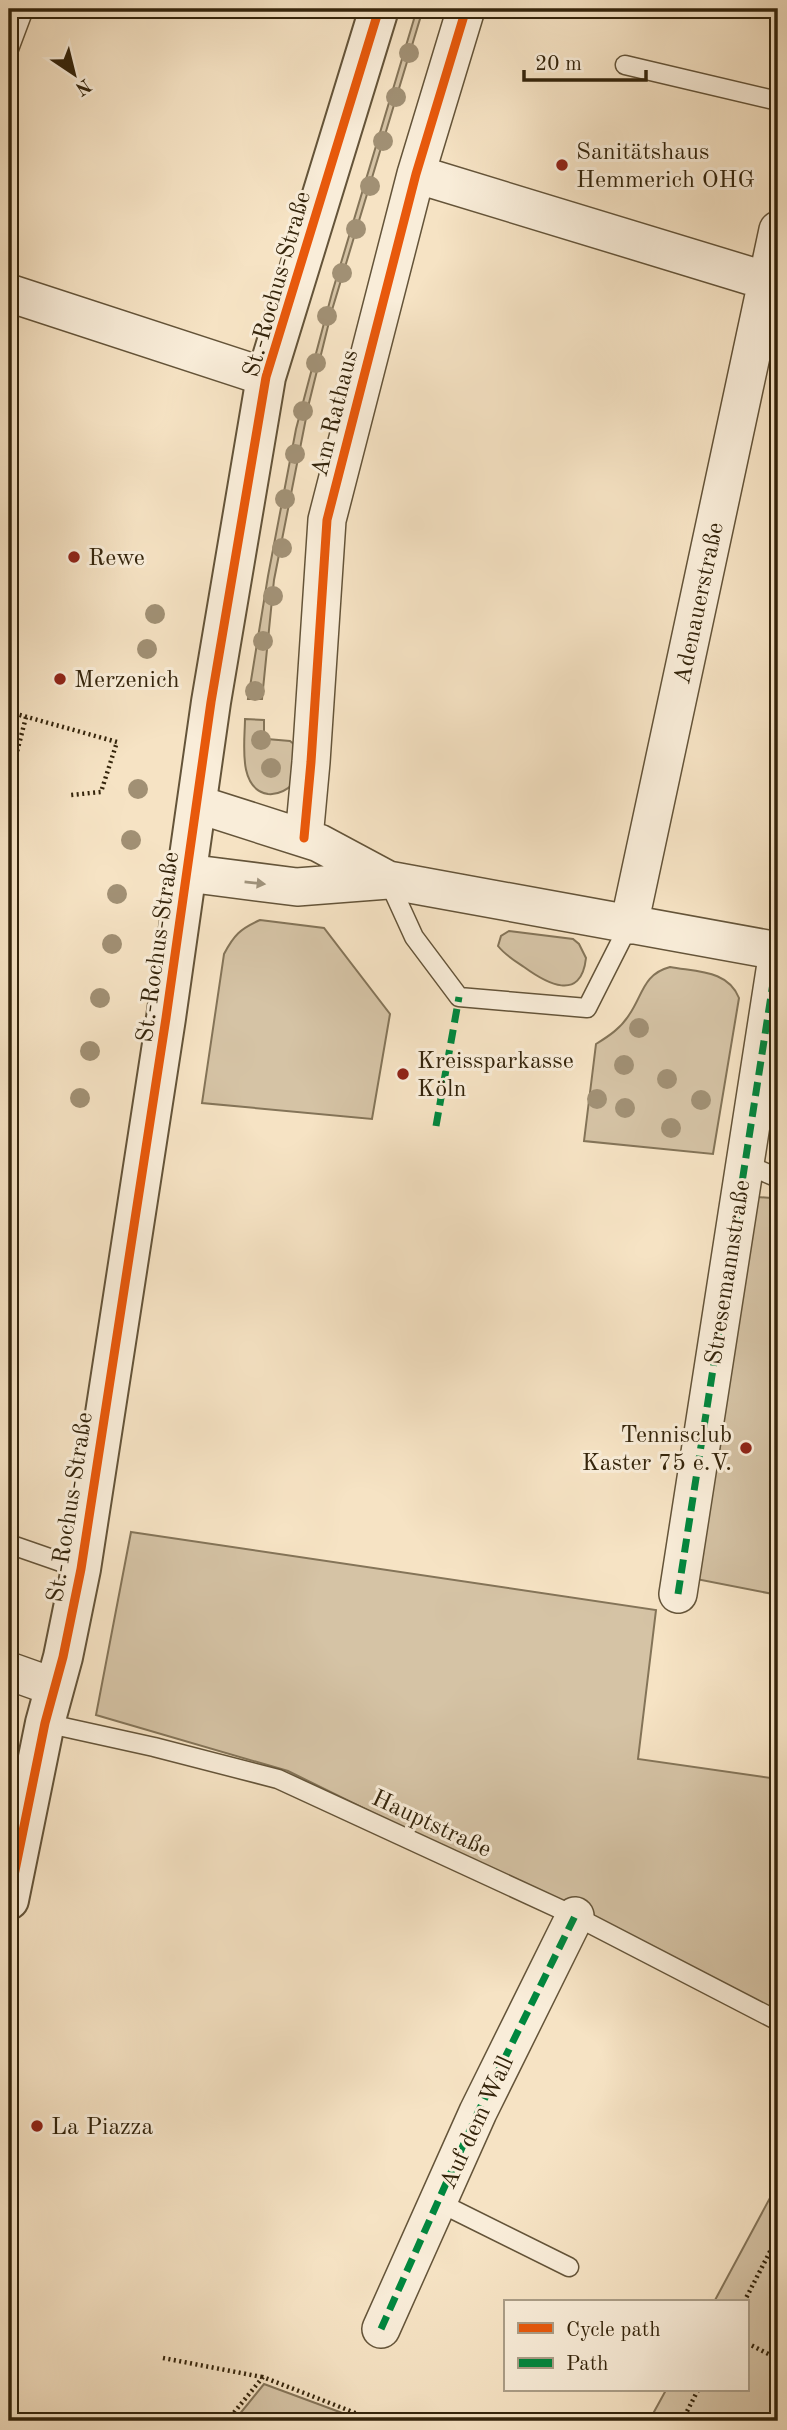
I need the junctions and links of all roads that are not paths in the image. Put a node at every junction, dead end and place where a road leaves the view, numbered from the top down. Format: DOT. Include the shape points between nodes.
graph roads {
  1 [pos="24,9"];
  2 [pos="379,9"];
  3 [pos="466,9"];
  4 [pos="9,49"];
  5 [pos="625,65"];
  6 [pos="778,101"];
  7 [pos="416,174"];
  8 [pos="778,230"];
  9 [pos="766,281"];
  10 [pos="9,293"];
  11 [pos="266,377"];
  12 [pos="197,804"];
  13 [pos="304,838"];
  14 [pos="187,873"];
  15 [pos="387,880"];
  16 [pos="629,925"];
  17 [pos="778,951"];
  18 [pos="768,1078"];
  19 [pos="743,1163"];
  20 [pos="778,1178"];
  21 [pos="9,1544"];
  22 [pos="80,1569"];
  23 [pos="678,1594"];
  24 [pos="9,1671"];
  25 [pos="54,1687"];
  26 [pos="45,1723"];
  27 [pos="9,1900"];
  28 [pos="575,1916"];
  29 [pos="778,2021"];
  30 [pos="438,2202"];
  31 [pos="569,2267"];
  32 [pos="381,2329"];
  1 -- 4 [label="lane"];
  2 -- 11 [label="street, St.-Rochus-Straße"];
  3 -- 7 [label="street, Am Rathaus"];
  5 -- 6 [label="lane"];
  7 -- 9 [label="street"];
  7 -- 13 [label="street, Am Rathaus" via="327,520"];
  8 -- 9 [label="street, Adenauerstraße"];
  9 -- 16 [label="street, Adenauerstraße"];
  10 -- 11 [label="street"];
  11 -- 12 [label="street, St.-Rochus-Straße"];
  12 -- 13 [label="street, Stresemannstraße"];
  12 -- 14 [label="street, St.-Rochus-Straße"];
  13 -- 15 [label="street, Stresemannstraße"];
  14 -- 15 [label="street, Stresemannstraße, one-way" via="297,887"];
  14 -- 22 [label="street, St.-Rochus-Straße"];
  15 -- 16 [label="street, Stresemannstraße"];
  15 -- 16 [label="lane" via="414,937 459,997 587,1008"];
  16 -- 17 [label="street, Stresemannstraße"];
  17 -- 18 [label="street, Stresemannstraße"];
  18 -- 19 [label="street, Stresemannstraße"];
  19 -- 20 [label="lane"];
  19 -- 23 [label="street, Stresemannstraße"];
  21 -- 22 [label="lane"];
  22 -- 25 [label="street, St.-Rochus-Straße"];
  24 -- 25 [label="street"];
  25 -- 26 [label="street, St.-Rochus-Straße"];
  26 -- 27 [label="street, St.-Rochus-Straße"];
  26 -- 28 [label="lane, Hauptstraße" via="278,1779"];
  28 -- 29 [label="lane, Hauptstraße"];
  28 -- 30 [label="street, Auf dem Wall"];
  30 -- 31 [label="lane"];
  30 -- 32 [label="street, Auf dem Wall"];
}
